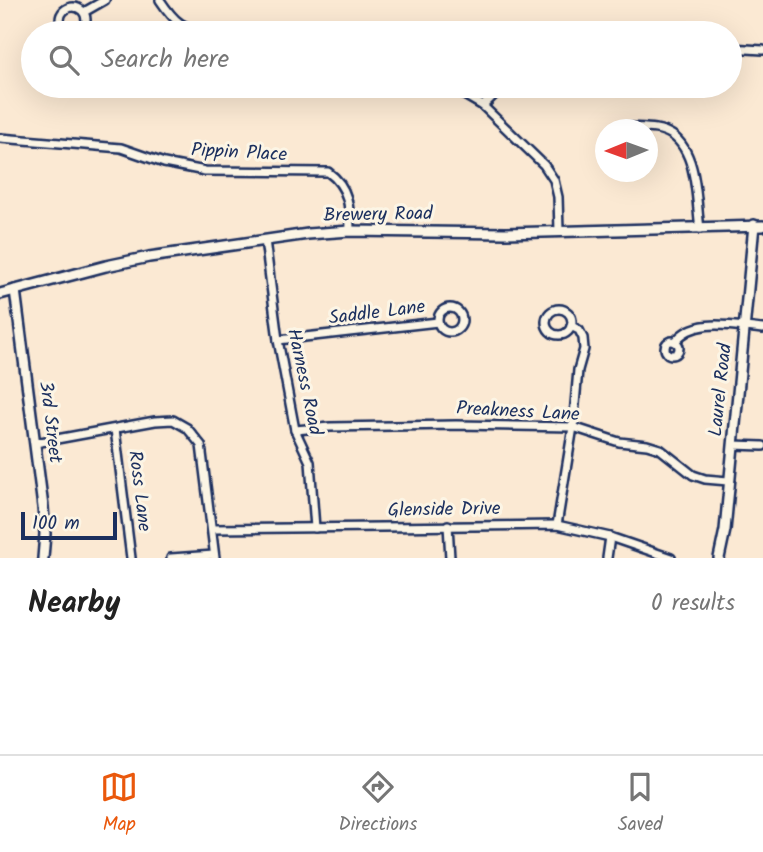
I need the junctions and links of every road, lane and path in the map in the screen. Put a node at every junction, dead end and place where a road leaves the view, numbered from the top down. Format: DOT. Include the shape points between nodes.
graph roads {
  1 [pos="105,0"];
  2 [pos="160,0"];
  3 [pos="84,12"];
  4 [pos="175,21"];
  5 [pos="742,49"];
  6 [pos="763,50"];
  7 [pos="469,98"];
  8 [pos="491,98"];
  9 [pos="483,106"];
  10 [pos="658,130"];
  11 [pos="0,138"];
  12 [pos="759,225"];
  13 [pos="700,229"];
  14 [pos="350,231"];
  15 [pos="559,231"];
  16 [pos="265,240"];
  17 [pos="15,290"];
  18 [pos="0,294"];
  19 [pos="438,322"];
  20 [pos="571,326"];
  21 [pos="746,328"];
  22 [pos="763,329"];
  23 [pos="278,340"];
  24 [pos="675,342"];
  25 [pos="573,427"];
  26 [pos="115,429"];
  27 [pos="295,430"];
  28 [pos="35,443"];
  29 [pos="733,444"];
  30 [pos="763,446"];
  31 [pos="728,481"];
  32 [pos="448,525"];
  33 [pos="557,525"];
  34 [pos="315,528"];
  35 [pos="212,529"];
  36 [pos="610,537"];
  37 [pos="215,556"];
  38 [pos="43,558"];
  39 [pos="131,558"];
  40 [pos="172,558"];
  41 [pos="450,558"];
  42 [pos="607,558"];
  43 [pos="671,558"];
  44 [pos="719,558"];
  1 -- 3 [label="street"];
  2 -- 4 [label="street"];
  5 -- 6 [label="street"];
  7 -- 9 [label="street"];
  8 -- 9 [label="street"];
  9 -- 15 [label="street" via="554,180"];
  10 -- 13 [label="street" via="673,136 691,165"];
  11 -- 14 [label="street, Pippin Place" via="121,148 205,171 328,172 340,180 350,204"];
  12 -- 13 [label="street, Brewery Road"];
  12 -- 21 [label="street, Laurel Road"];
  13 -- 15 [label="street, Brewery Road"];
  14 -- 15 [label="street, Brewery Road"];
  14 -- 16 [label="street, Brewery Road"];
  16 -- 17 [label="street, Brewery Road" via="149,257"];
  16 -- 23 [label="street, Harness Road"];
  17 -- 18 [label="street, Brewery Road"];
  17 -- 28 [label="street, 3rd Street"];
  19 -- 23 [label="street, Saddle Lane"];
  20 -- 25 [label="street" via="579,330 584,349"];
  21 -- 22 [label="street"];
  21 -- 24 [label="street" via="705,325 689,329"];
  21 -- 29 [label="street, Laurel Road"];
  23 -- 27 [label="street, Harness Road"];
  25 -- 27 [label="street, Preakness Lane"];
  25 -- 31 [label="street, Preakness Lane" via="660,449 693,475"];
  25 -- 33 [label="street"];
  26 -- 28 [label="street"];
  26 -- 35 [label="street" via="173,420 187,428 201,445"];
  26 -- 39 [label="street, Ross Lane"];
  27 -- 34 [label="street, Harness Road" via="310,462"];
  28 -- 38 [label="street, 3rd Street" via="44,521"];
  29 -- 30 [label="street"];
  29 -- 31 [label="street, Laurel Road"];
  31 -- 44 [label="street, Laurel Road"];
  32 -- 33 [label="street, Glenside Drive"];
  32 -- 34 [label="street, Glenside Drive"];
  32 -- 41 [label="street"];
  33 -- 36 [label="street, Glenside Drive"];
  34 -- 35 [label="street, Glenside Drive"];
  35 -- 37 [label="street"];
  36 -- 42 [label="street"];
  36 -- 43 [label="street, Glenside Drive"];
  37 -- 40 [label="street"];
}
